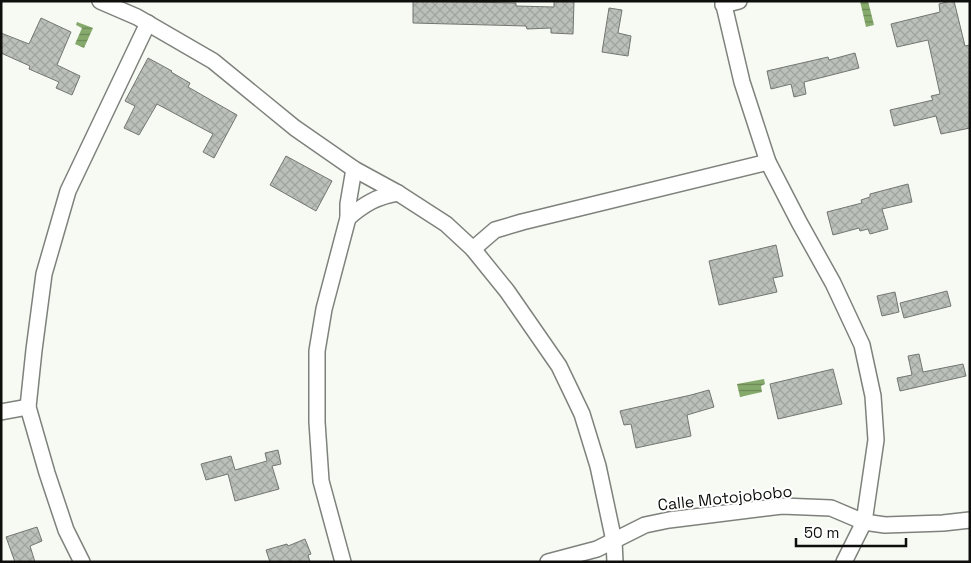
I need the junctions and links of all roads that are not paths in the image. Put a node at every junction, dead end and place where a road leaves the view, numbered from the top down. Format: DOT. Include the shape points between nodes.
graph roads {
  1 [pos="100,1"];
  2 [pos="739,1"];
  3 [pos="723,3"];
  4 [pos="148,23"];
  5 [pos="768,162"];
  6 [pos="354,168"];
  7 [pos="398,193"];
  8 [pos="348,218"];
  9 [pos="473,249"];
  10 [pos="28,407"];
  11 [pos="1,412"];
  12 [pos="970,520"];
  13 [pos="864,522"];
  14 [pos="614,540"];
  15 [pos="82,562"];
  16 [pos="343,562"];
  17 [pos="548,562"];
  18 [pos="615,562"];
  19 [pos="844,562"];
  1 -- 4 [label="street"];
  2 -- 3 [label="street"];
  3 -- 5 [label="street" via="742,82"];
  4 -- 6 [label="street" via="213,61 295,128"];
  4 -- 10 [label="street" via="68,191 44,274"];
  5 -- 9 [label="street" via="522,222 495,230"];
  5 -- 13 [label="street" via="833,283 862,345 873,396 876,440"];
  6 -- 7 [label="street"];
  6 -- 8 [label="street"];
  7 -- 8 [label="street" via="368,203"];
  7 -- 9 [label="street" via="446,224"];
  8 -- 16 [label="street" via="324,309 317,350 321,482"];
  9 -- 14 [label="street" via="507,291 559,366 582,414 598,466"];
  10 -- 11 [label="street"];
  10 -- 15 [label="street" via="66,530"];
  12 -- 13 [label="street, Calle Motojobobo" via="885,525"];
  13 -- 14 [label="street, Calle Motojobobo" via="831,508 782,506 669,520 645,525"];
  13 -- 19 [label="street"];
  14 -- 17 [label="street, Calle Motojobobo" via="597,550"];
  14 -- 18 [label="street"];
}
